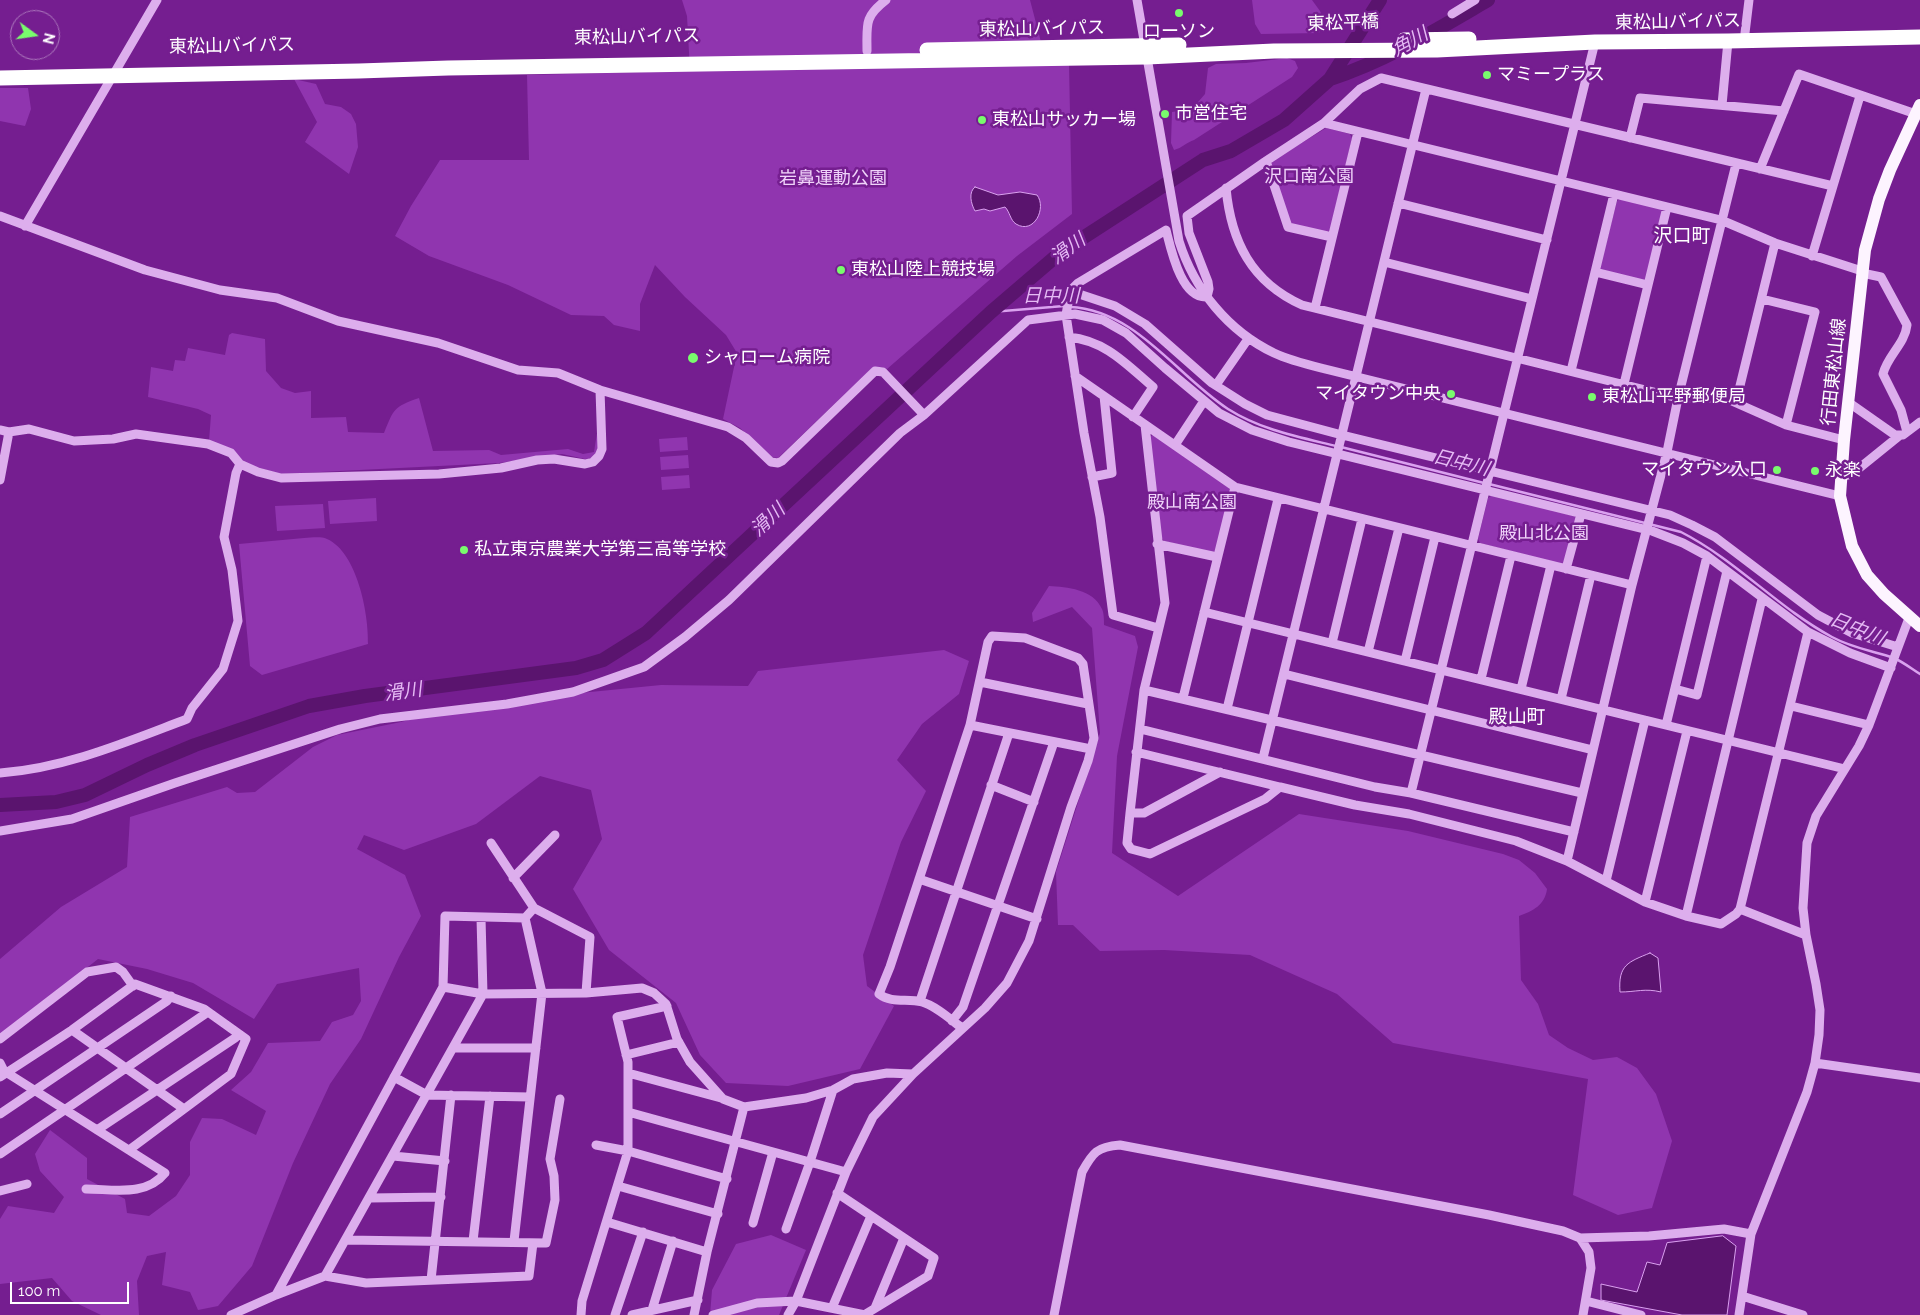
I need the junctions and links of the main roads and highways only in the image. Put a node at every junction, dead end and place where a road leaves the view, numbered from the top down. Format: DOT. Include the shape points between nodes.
graph roads {
  1 [pos="1920,28"];
  2 [pos="1920,37"];
  3 [pos="1440,45"];
  4 [pos="1274,47"];
  5 [pos="1146,51"];
  6 [pos="0,70"];
  7 [pos="116,72"];
  8 [pos="0,78"];
  9 [pos="1918,109"];
  10 [pos="1920,626"];
  1 -- 3 [label="highway, 東松山バイパス"];
  2 -- 3 [label="highway, 東松山バイパス"];
  3 -- 4 [label="highway, 東松平橋"];
  4 -- 5 [label="highway, 東松山バイパス"];
  5 -- 7 [label="highway, 東松山バイパス"];
  5 -- 7 [label="highway, 東松山バイパス" via="867,51"];
  6 -- 7 [label="highway, 東松山バイパス"];
  7 -- 8 [label="highway, 東松山バイパス"];
  9 -- 10 [label="main road, 行田東松山線" via="1890,170 1868,236 1840,496 1852,546 1867,575"];
}
